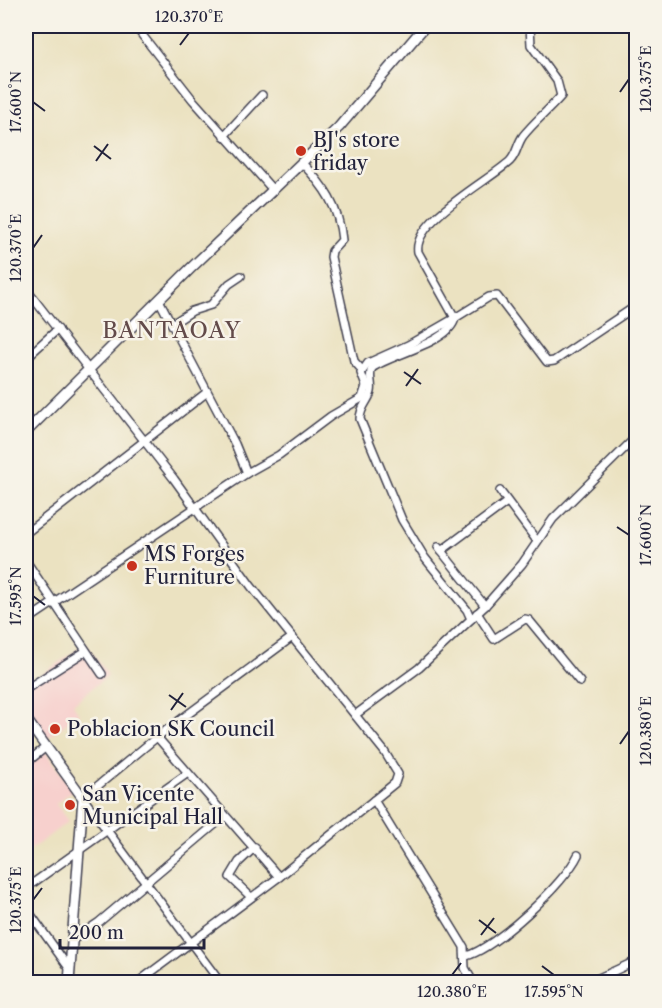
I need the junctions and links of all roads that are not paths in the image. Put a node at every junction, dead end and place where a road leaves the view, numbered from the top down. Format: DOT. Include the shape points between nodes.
graph roads {
  1 [pos="135,26"];
  2 [pos="424,26"];
  3 [pos="530,26"];
  4 [pos="262,95"];
  5 [pos="224,136"];
  6 [pos="302,163"];
  7 [pos="273,190"];
  8 [pos="241,276"];
  9 [pos="26,290"];
  10 [pos="159,300"];
  11 [pos="636,306"];
  12 [pos="455,318"];
  13 [pos="172,324"];
  14 [pos="58,329"];
  15 [pos="26,358"];
  16 [pos="91,369"];
  17 [pos="362,370"];
  18 [pos="206,393"];
  19 [pos="28,426"];
  20 [pos="636,437"];
  21 [pos="145,440"];
  22 [pos="247,473"];
  23 [pos="500,491"];
  24 [pos="507,502"];
  25 [pos="195,507"];
  26 [pos="26,533"];
  27 [pos="537,541"];
  28 [pos="26,561"];
  29 [pos="53,603"];
  30 [pos="485,606"];
  31 [pos="477,613"];
  32 [pos="471,619"];
  33 [pos="26,621"];
  34 [pos="291,638"];
  35 [pos="86,651"];
  36 [pos="102,674"];
  37 [pos="580,682"];
  38 [pos="26,689"];
  39 [pos="355,715"];
  40 [pos="26,719"];
  41 [pos="157,737"];
  42 [pos="46,747"];
  43 [pos="26,763"];
  44 [pos="188,772"];
  45 [pos="83,798"];
  46 [pos="374,800"];
  47 [pos="225,816"];
  48 [pos="109,831"];
  49 [pos="255,847"];
  50 [pos="79,852"];
  51 [pos="578,855"];
  52 [pos="279,877"];
  53 [pos="146,883"];
  54 [pos="26,888"];
  55 [pos="251,897"];
  56 [pos="26,908"];
  57 [pos="71,941"];
  58 [pos="191,943"];
  59 [pos="466,956"];
  60 [pos="636,961"];
  61 [pos="69,968"];
  62 [pos="69,982"];
  63 [pos="138,982"];
  64 [pos="220,982"];
  65 [pos="473,982"];
  66 [pos="590,982"];
  1 -- 5 [label="street"];
  2 -- 6 [label="main road" via="360,103"];
  3 -- 12 [label="street" via="531,45 558,81 561,96 520,139 512,159 447,208 418,242 418,252"];
  4 -- 5 [label="street"];
  5 -- 7 [label="street"];
  6 -- 7 [label="main road"];
  6 -- 17 [label="street" via="334,204 342,240 331,257 354,361"];
  7 -- 10 [label="main road"];
  8 -- 13 [label="street" via="211,305"];
  9 -- 14 [label="street"];
  10 -- 13 [label="street"];
  10 -- 16 [label="main road"];
  11 -- 12 [label="street" via="550,362 497,296"];
  12 -- 17 [label="street" via="368,363"];
  12 -- 32 [label="street" via="450,330 372,368 372,389 360,418 402,520"];
  13 -- 18 [label="street"];
  14 -- 15 [label="street"];
  14 -- 16 [label="street"];
  16 -- 19 [label="main road"];
  16 -- 21 [label="street"];
  17 -- 22 [label="street" via="366,386 362,398 331,416 279,456"];
  18 -- 21 [label="street"];
  18 -- 22 [label="street"];
  20 -- 27 [label="street" via="553,519"];
  21 -- 25 [label="street"];
  21 -- 26 [label="street"];
  22 -- 25 [label="street"];
  23 -- 24 [label="street"];
  24 -- 27 [label="street"];
  24 -- 30 [label="street" via="439,549"];
  25 -- 29 [label="street"];
  25 -- 34 [label="street"];
  27 -- 30 [label="street"];
  28 -- 29 [label="street"];
  29 -- 33 [label="street"];
  29 -- 35 [label="street"];
  30 -- 31 [label="street"];
  31 -- 32 [label="street"];
  31 -- 37 [label="street" via="494,639 528,619"];
  32 -- 39 [label="street" via="419,668"];
  34 -- 39 [label="street"];
  34 -- 41 [label="street"];
  35 -- 36 [label="street"];
  35 -- 38 [label="street"];
  39 -- 46 [label="street" via="398,774 395,783"];
  40 -- 42 [label="main road"];
  41 -- 44 [label="street"];
  41 -- 45 [label="street"];
  42 -- 43 [label="street"];
  42 -- 45 [label="main road"];
  44 -- 47 [label="street"];
  44 -- 48 [label="street"];
  45 -- 48 [label="street"];
  45 -- 50 [label="main road"];
  46 -- 52 [label="street"];
  46 -- 59 [label="street" via="442,908"];
  47 -- 49 [label="street"];
  47 -- 53 [label="street"];
  48 -- 50 [label="street"];
  48 -- 53 [label="street"];
  49 -- 52 [label="street"];
  49 -- 55 [label="street" via="230,877"];
  50 -- 54 [label="street"];
  50 -- 57 [label="main road"];
  51 -- 59 [label="street" via="531,910 484,948"];
  52 -- 55 [label="street"];
  53 -- 57 [label="street"];
  53 -- 58 [label="street"];
  55 -- 58 [label="street"];
  56 -- 61 [label="street"];
  57 -- 61 [label="main road"];
  58 -- 63 [label="street"];
  58 -- 64 [label="street"];
  59 -- 65 [label="street" via="465,968"];
  60 -- 66 [label="street"];
  61 -- 62 [label="main road"];
}
